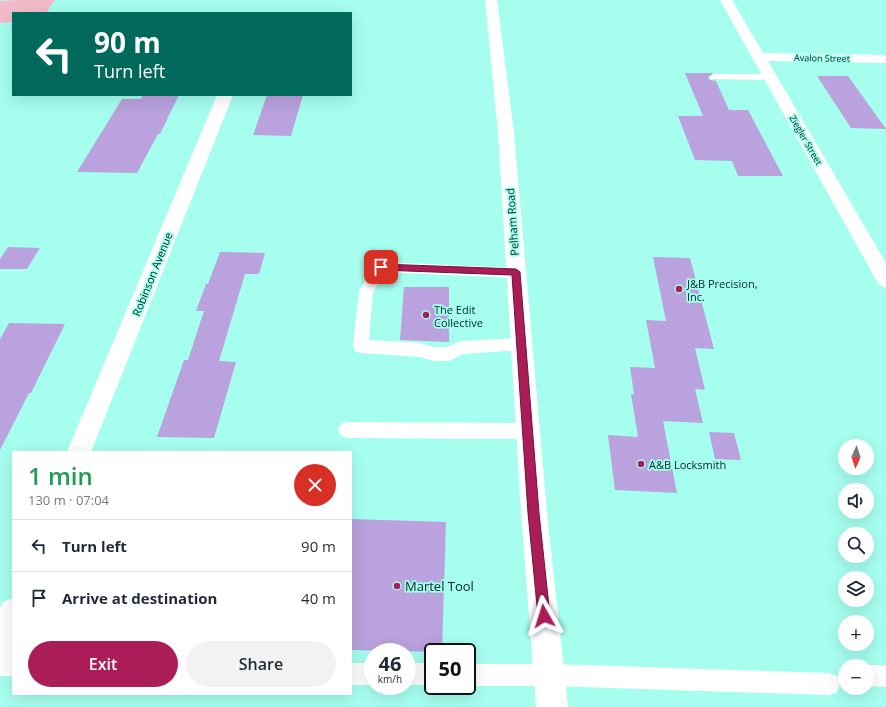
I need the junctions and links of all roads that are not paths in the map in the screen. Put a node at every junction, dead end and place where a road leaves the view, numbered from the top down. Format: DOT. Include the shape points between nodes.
graph roads {
  1 [pos="491,0"];
  2 [pos="726,0"];
  3 [pos="758,57"];
  4 [pos="886,58"];
  5 [pos="714,77"];
  6 [pos="770,77"];
  7 [pos="225,96"];
  8 [pos="516,272"];
  9 [pos="886,280"];
  10 [pos="521,344"];
  11 [pos="347,430"];
  12 [pos="528,431"];
  13 [pos="79,451"];
  14 [pos="12,614"];
  15 [pos="0,643"];
  16 [pos="0,665"];
  17 [pos="12,665"];
  18 [pos="352,674"];
  19 [pos="364,674"];
  20 [pos="476,674"];
  21 [pos="550,675"];
  22 [pos="829,684"];
  23 [pos="552,707"];
  1 -- 8 [label="street, Pelham Road" via="506,132"];
  2 -- 3 [label="street, Ziegler Street"];
  3 -- 4 [label="street, Avalon Street"];
  3 -- 6 [label="street, Ziegler Street"];
  5 -- 6 [label="lane"];
  6 -- 9 [label="street, Ziegler Street"];
  7 -- 13 [label="street, Robinson Avenue"];
  8 -- 10 [label="street, Pelham Road"];
  8 -- 10 [label="lane" via="381,267 366,291 362,346 449,354 461,348"];
  10 -- 12 [label="street, Pelham Road"];
  11 -- 12 [label="lane"];
  12 -- 21 [label="street, Pelham Road"];
  14 -- 15 [label="street"];
  16 -- 17 [label="lane"];
  18 -- 19 [label="lane"];
  20 -- 21 [label="lane"];
  21 -- 22 [label="lane"];
  21 -- 23 [label="street, Pelham Road"];
}
